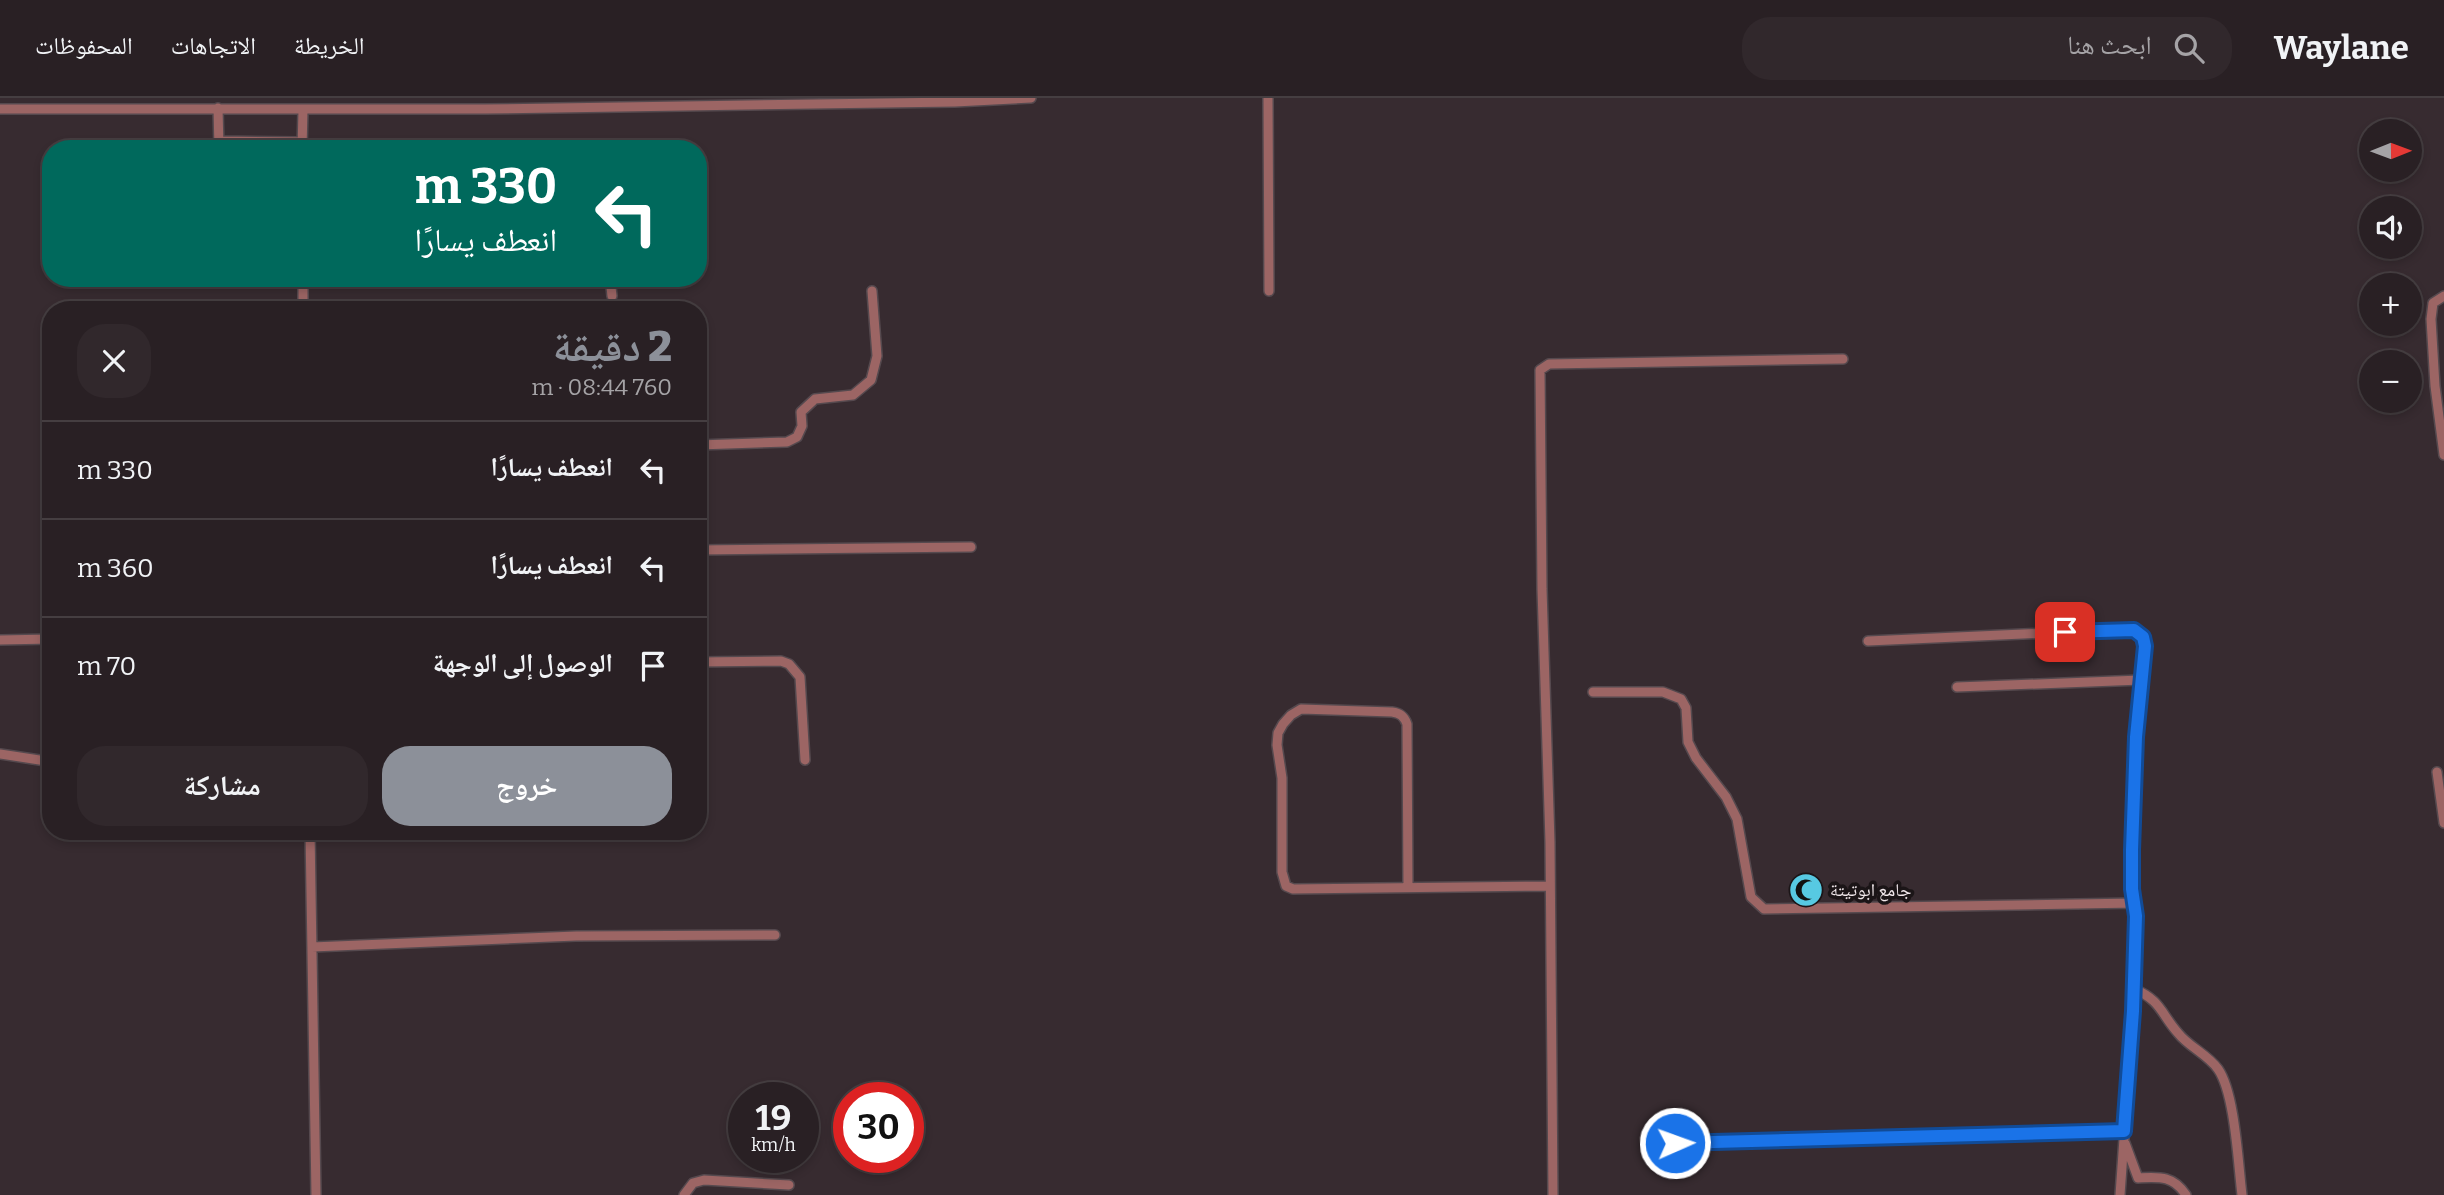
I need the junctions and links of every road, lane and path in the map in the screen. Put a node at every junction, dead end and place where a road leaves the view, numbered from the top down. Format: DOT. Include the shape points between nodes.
graph roads {
  1 [pos="1031,98"];
  2 [pos="1268,98"];
  3 [pos="956,100"];
  4 [pos="218,108"];
  5 [pos="0,109"];
  6 [pos="303,110"];
  7 [pos="219,140"];
  8 [pos="302,140"];
  9 [pos="611,287"];
  10 [pos="872,291"];
  11 [pos="1269,291"];
  12 [pos="612,296"];
  13 [pos="2444,296"];
  14 [pos="1843,359"];
  15 [pos="707,445"];
  16 [pos="2444,455"];
  17 [pos="971,547"];
  18 [pos="707,550"];
  19 [pos="42,639"];
  20 [pos="0,640"];
  21 [pos="1868,640"];
  22 [pos="707,662"];
  23 [pos="2141,680"];
  24 [pos="1957,687"];
  25 [pos="1593,692"];
  26 [pos="0,754"];
  27 [pos="42,760"];
  28 [pos="805,760"];
  29 [pos="2437,772"];
  30 [pos="2444,823"];
  31 [pos="310,840"];
  32 [pos="1408,886"];
  33 [pos="1550,886"];
  34 [pos="2136,903"];
  35 [pos="775,935"];
  36 [pos="312,947"];
  37 [pos="2134,989"];
  38 [pos="2124,1131"];
  39 [pos="2124,1142"];
  40 [pos="1675,1143"];
  41 [pos="789,1185"];
  42 [pos="316,1195"];
  43 [pos="684,1195"];
  44 [pos="1553,1195"];
  45 [pos="2120,1195"];
  46 [pos="2186,1195"];
  47 [pos="2242,1195"];
  1 -- 3 [label="street"];
  2 -- 11 [label="street"];
  3 -- 6 [label="street"];
  4 -- 5 [label="street"];
  4 -- 6 [label="street"];
  4 -- 7 [label="street"];
  6 -- 8 [label="street"];
  9 -- 12 [label="street"];
  10 -- 15 [label="street" via="877,356 872,380 853,395 815,399 801,412 797,438 787,442"];
  13 -- 16 [label="street" via="2433,303 2431,319"];
  14 -- 33 [label="street" via="1549,364 1540,370"];
  17 -- 18 [label="street"];
  19 -- 20 [label="street"];
  21 -- 23 [label="street" via="2134,630 2145,646"];
  22 -- 28 [label="street" via="781,661 794,669 800,677"];
  23 -- 24 [label="street"];
  23 -- 34 [label="street" via="2132,850"];
  25 -- 34 [label="street" via="1663,692 1681,699 1688,741 1737,819 1751,897 1764,909"];
  26 -- 27 [label="street"];
  29 -- 30 [label="street"];
  31 -- 36 [label="street"];
  32 -- 32 [label="street" via="1286,886 1277,745 1278,733 1291,715 1301,709 1340,709 1392,712 1405,718"];
  32 -- 33 [label="street"];
  33 -- 44 [label="street"];
  34 -- 37 [label="street"];
  35 -- 36 [label="street" via="576,936"];
  36 -- 42 [label="street"];
  37 -- 38 [label="street"];
  37 -- 47 [label="street" via="2153,998 2183,1039 2222,1077"];
  38 -- 39 [label="street"];
  38 -- 40 [label="street"];
  39 -- 45 [label="street"];
  39 -- 46 [label="street" via="2136,1176 2162,1177"];
  41 -- 43 [label="street" via="704,1180 693,1183"];
}
